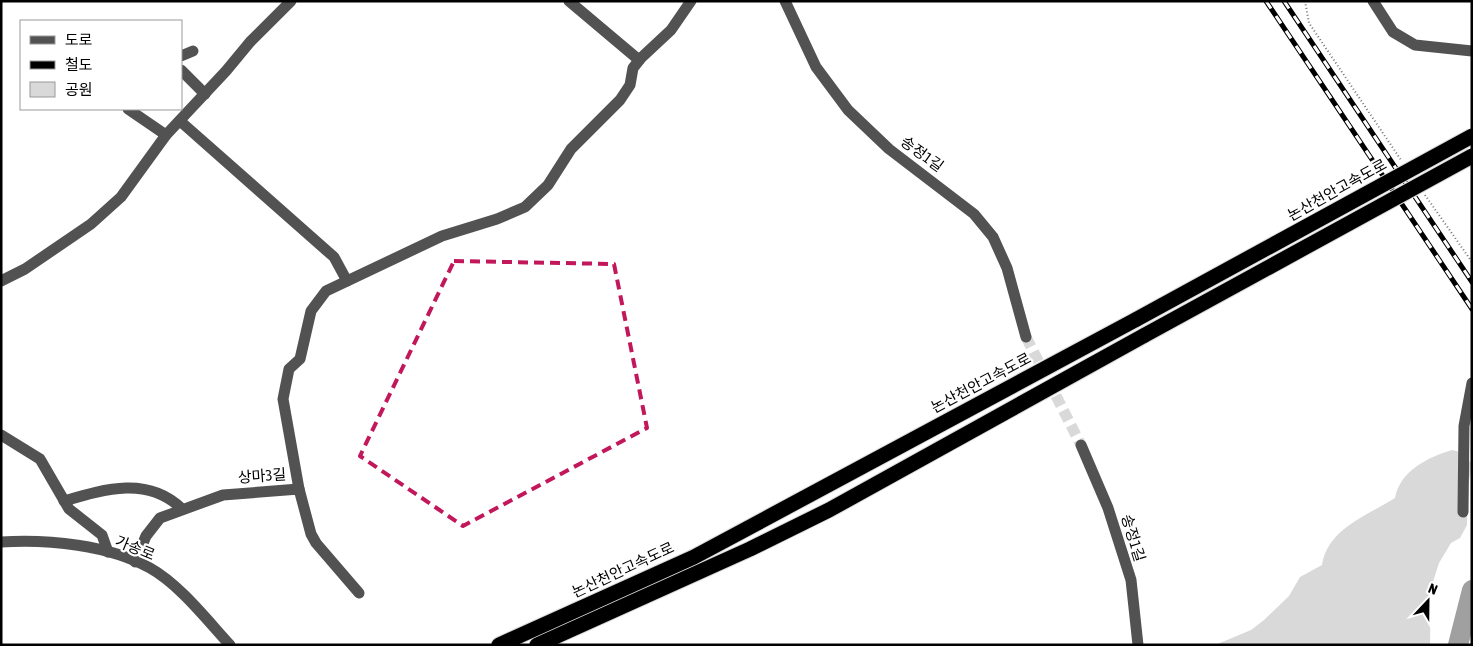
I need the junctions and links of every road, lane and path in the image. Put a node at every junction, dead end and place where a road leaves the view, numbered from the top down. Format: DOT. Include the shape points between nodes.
graph roads {
  1 [pos="291,1"];
  2 [pos="569,1"];
  3 [pos="691,1"];
  4 [pos="784,1"];
  5 [pos="1305,1"];
  6 [pos="1373,1"];
  7 [pos="194,51"];
  8 [pos="1472,52"];
  9 [pos="182,56"];
  10 [pos="639,60"];
  11 [pos="182,71"];
  12 [pos="205,94"];
  13 [pos="130,110"];
  14 [pos="180,121"];
  15 [pos="166,135"];
  16 [pos="1472,136"];
  17 [pos="1472,156"];
  18 [pos="1406,166"];
  19 [pos="1422,190"];
  20 [pos="1472,262"];
  21 [pos="1,281"];
  22 [pos="347,281"];
  23 [pos="1026,337"];
  24 [pos="1472,382"];
  25 [pos="1,435"];
  26 [pos="1081,446"];
  27 [pos="299,488"];
  28 [pos="64,501"];
  29 [pos="182,509"];
  30 [pos="1463,512"];
  31 [pos="1,542"];
  32 [pos="108,552"];
  33 [pos="135,562"];
  34 [pos="359,593"];
  35 [pos="230,645"];
  36 [pos="499,645"];
  37 [pos="537,645"];
  38 [pos="1138,645"];
  1 -- 12 [label="street"];
  2 -- 10 [label="street"];
  3 -- 10 [label="street" via="671,30"];
  4 -- 23 [label="street, 송정1길" via="816,67 848,110 889,149 974,214 993,237 1007,268"];
  5 -- 18 [label="path" via="1309,23"];
  6 -- 8 [label="street" via="1393,32 1415,45"];
  7 -- 9 [label="street"];
  10 -- 22 [label="street" via="633,68 630,86 620,100 590,127 548,185 525,207 442,236"];
  11 -- 12 [label="street"];
  12 -- 14 [label="street"];
  13 -- 15 [label="street"];
  14 -- 15 [label="street"];
  14 -- 22 [label="street" via="334,257"];
  15 -- 21 [label="street" via="121,197 92,224 25,269"];
  16 -- 36 [label="highway, 논산천안고속도로, bridge" via="694,557"];
  17 -- 37 [label="highway, bridge" via="829,510"];
  19 -- 20 [label="path"];
  22 -- 27 [label="street" via="326,291 311,311 300,359 289,369 282,399"];
  24 -- 30 [label="street" via="1464,426"];
  25 -- 28 [label="street" via="40,459"];
  26 -- 38 [label="street, 송정1길" via="1108,508 1131,580"];
  27 -- 29 [label="street, 상마3길" via="223,495"];
  27 -- 34 [label="street, 상마3길" via="316,543"];
  28 -- 29 [label="street" via="129,486 150,491 173,501"];
  28 -- 32 [label="street" via="69,509 102,535"];
  29 -- 33 [label="street, 상마3길" via="160,518 146,536"];
  31 -- 32 [label="street, 가송로" via="62,542"];
  32 -- 33 [label="street, 가송로"];
  33 -- 35 [label="street, 가송로" via="150,568 187,598"];
}
